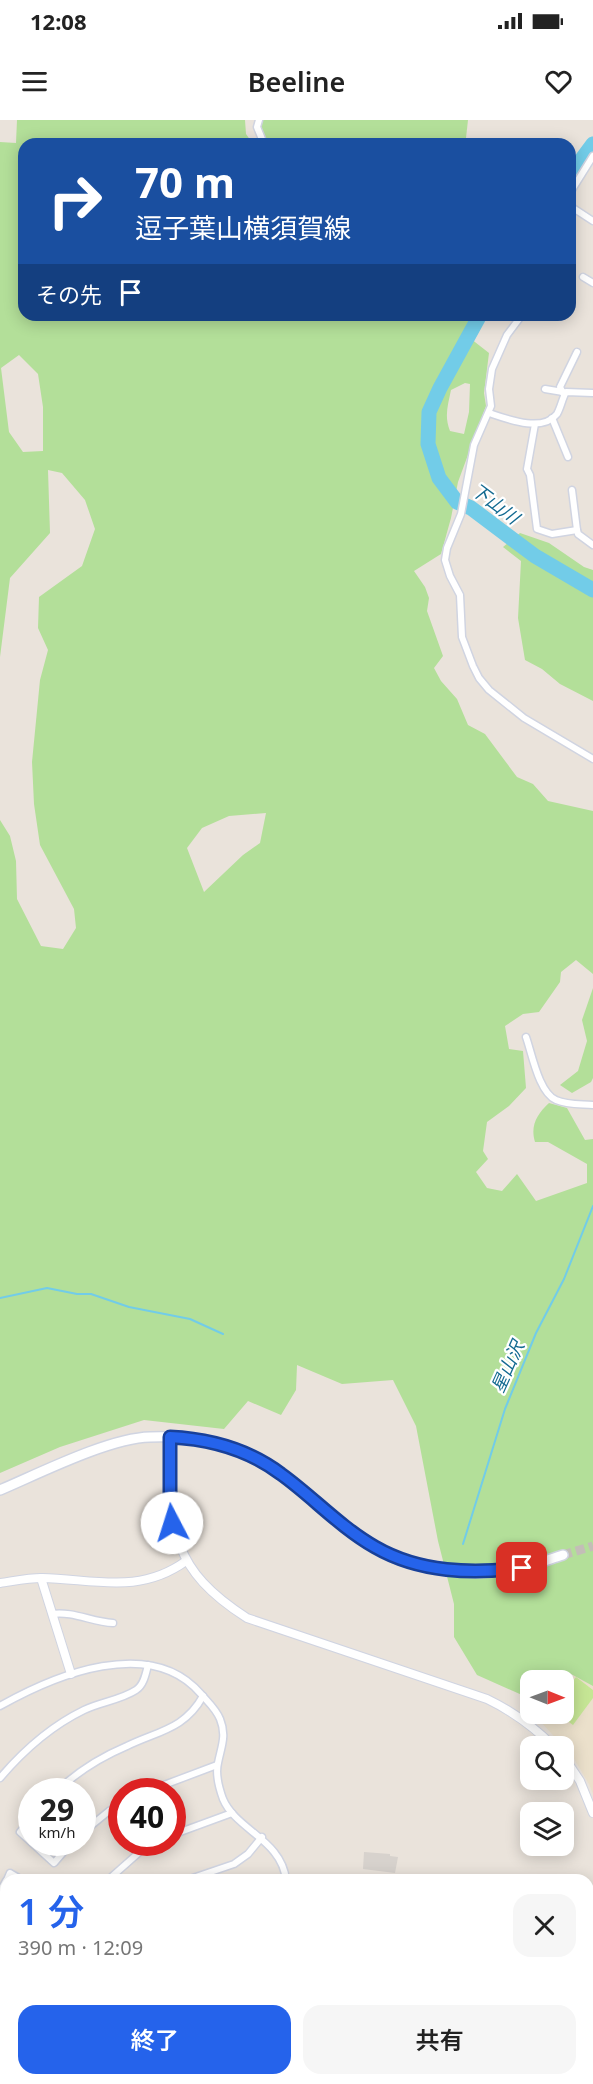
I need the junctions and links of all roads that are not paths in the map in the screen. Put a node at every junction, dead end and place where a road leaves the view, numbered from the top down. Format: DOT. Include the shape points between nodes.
graph roads {
  1 [pos="259,120"];
  2 [pos="262,138"];
  3 [pos="593,156"];
  4 [pos="576,183"];
  5 [pos="576,210"];
  6 [pos="593,220"];
  7 [pos="583,277"];
  8 [pos="593,283"];
  9 [pos="518,321"];
  10 [pos="577,352"];
  11 [pos="545,389"];
  12 [pos="563,393"];
  13 [pos="593,393"];
  14 [pos="489,413"];
  15 [pos="552,418"];
  16 [pos="535,424"];
  17 [pos="568,457"];
  18 [pos="572,490"];
  19 [pos="577,530"];
  20 [pos="593,545"];
  21 [pos="593,759"];
  22 [pos="526,1037"];
  23 [pos="593,1105"];
  24 [pos="170,1437"];
  25 [pos="0,1490"];
  26 [pos="563,1555"];
  27 [pos="186,1561"];
  28 [pos="42,1578"];
  29 [pos="0,1583"];
  30 [pos="52,1614"];
  31 [pos="113,1623"];
  32 [pos="148,1665"];
  33 [pos="71,1674"];
  34 [pos="203,1696"];
  35 [pos="0,1706"];
  36 [pos="543,1736"];
  37 [pos="217,1765"];
  38 [pos="574,1772"];
  39 [pos="0,1778"];
  40 [pos="73,1778"];
  41 [pos="182,1778"];
  42 [pos="108,1812"];
  43 [pos="232,1813"];
  44 [pos="593,1814"];
  45 [pos="96,1822"];
  46 [pos="186,1830"];
  47 [pos="262,1837"];
  48 [pos="46,1856"];
  49 [pos="60,1856"];
  50 [pos="135,1856"];
  51 [pos="115,1874"];
  52 [pos="205,1874"];
  53 [pos="284,1874"];
  1 -- 2 [label="street"];
  3 -- 4 [label="street"];
  5 -- 6 [label="street"];
  7 -- 8 [label="street"];
  9 -- 14 [label="street" via="492,369"];
  10 -- 12 [label="street" via="560,387"];
  11 -- 12 [label="street"];
  12 -- 13 [label="street"];
  12 -- 15 [label="street"];
  14 -- 16 [label="street"];
  14 -- 21 [label="street" via="474,445 461,514 445,560 460,596 462,637 476,672 489,690 524,718"];
  15 -- 16 [label="street"];
  15 -- 17 [label="street"];
  16 -- 19 [label="street" via="527,468 537,529 552,534"];
  18 -- 19 [label="street"];
  19 -- 20 [label="street"];
  22 -- 23 [label="street" via="544,1090 553,1099"];
  24 -- 25 [label="main road" via="147,1437 95,1451"];
  24 -- 26 [label="main road" via="226,1445 255,1458 281,1473 358,1537 421,1565 451,1571 490,1571 522,1568"];
  24 -- 27 [label="street" via="172,1523"];
  27 -- 28 [label="street" via="147,1580 119,1584"];
  27 -- 36 [label="street" via="222,1602 247,1618 487,1699 509,1709"];
  28 -- 29 [label="street"];
  28 -- 30 [label="street"];
  30 -- 31 [label="street" via="63,1612"];
  30 -- 33 [label="street"];
  32 -- 33 [label="street" via="113,1665"];
  32 -- 34 [label="street" via="178,1674 193,1683"];
  32 -- 39 [label="street" via="138,1689 62,1723 31,1746"];
  33 -- 35 [label="street" via="32,1688"];
  34 -- 37 [label="street" via="220,1718 223,1731"];
  34 -- 40 [label="street" via="185,1720 127,1746"];
  37 -- 41 [label="street"];
  37 -- 43 [label="street" via="220,1791"];
  38 -- 44 [label="street"];
  42 -- 45 [label="street"];
  43 -- 46 [label="street"];
  43 -- 47 [label="street"];
  47 -- 52 [label="street" via="234,1864"];
  47 -- 53 [label="street"];
  48 -- 49 [label="street" via="54,1863"];
  50 -- 51 [label="street"];
}
